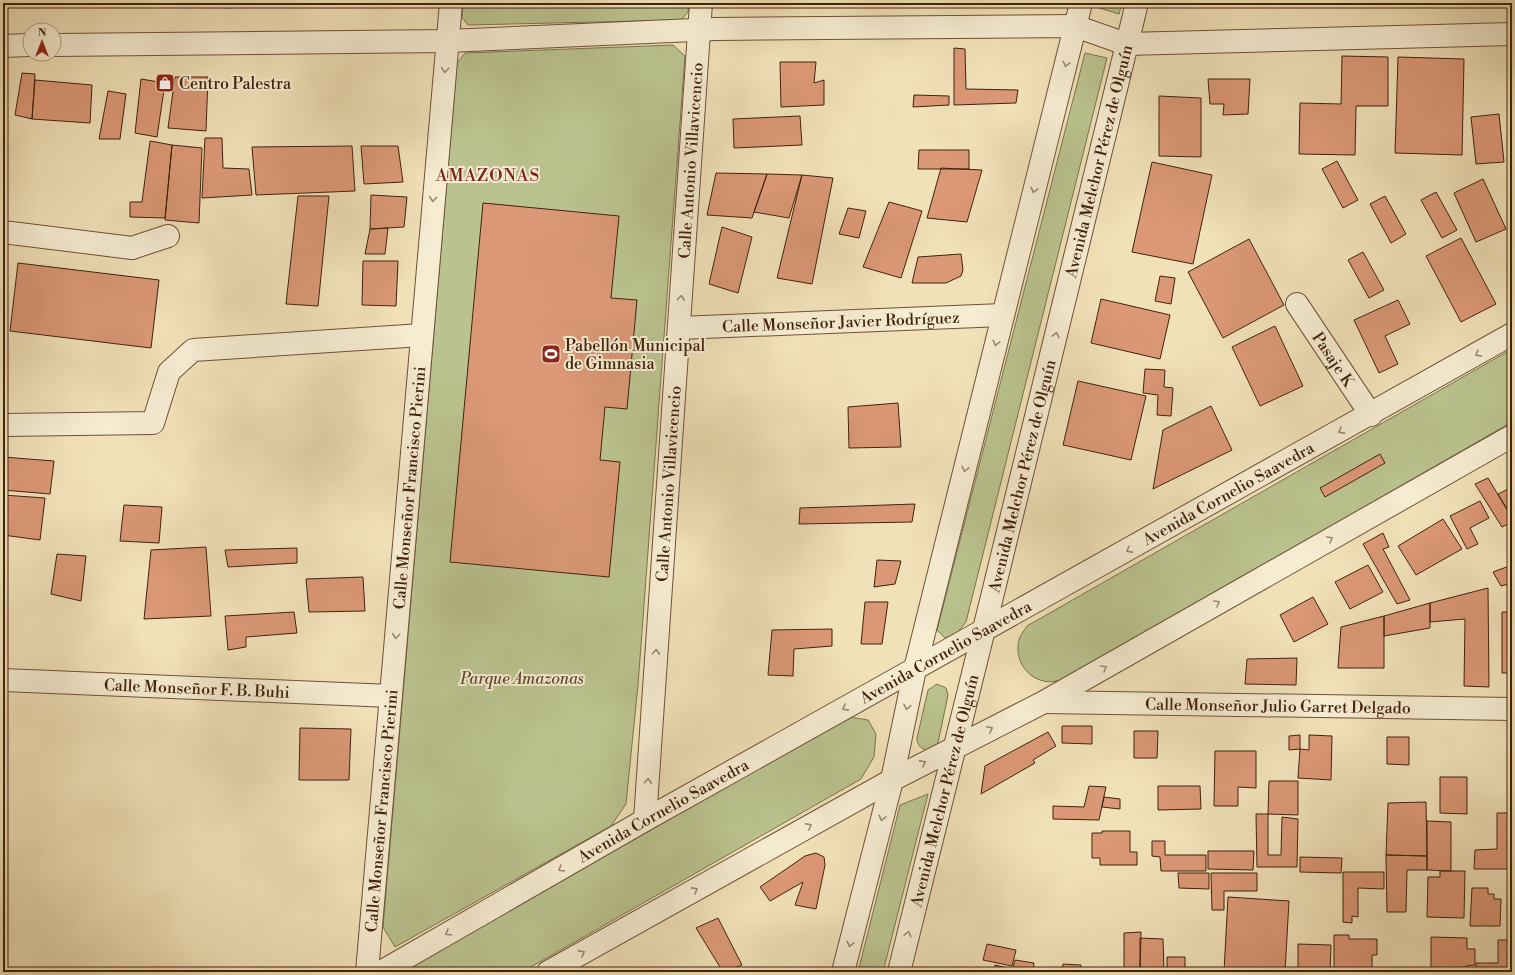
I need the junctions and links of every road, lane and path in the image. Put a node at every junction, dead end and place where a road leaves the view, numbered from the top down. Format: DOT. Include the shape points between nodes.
graph roads {
  1 [pos="451,3"];
  2 [pos="701,3"];
  3 [pos="1081,3"];
  4 [pos="1137,3"];
  5 [pos="1075,26"];
  6 [pos="699,30"];
  7 [pos="1512,34"];
  8 [pos="447,40"];
  9 [pos="1126,44"];
  10 [pos="22,45"];
  11 [pos="62,45"];
  12 [pos="3,46"];
  13 [pos="3,232"];
  14 [pos="168,236"];
  15 [pos="1297,304"];
  16 [pos="1003,315"];
  17 [pos="678,328"];
  18 [pos="1512,334"];
  19 [pos="422,335"];
  20 [pos="1371,414"];
  21 [pos="3,425"];
  22 [pos="1512,436"];
  23 [pos="983,631"];
  24 [pos="915,669"];
  25 [pos="3,680"];
  26 [pos="391,696"];
  27 [pos="1044,702"];
  28 [pos="1512,709"];
  29 [pos="955,747"];
  30 [pos="892,780"];
  31 [pos="645,820"];
  32 [pos="368,972"];
  33 [pos="381,972"];
  34 [pos="548,972"];
  35 [pos="843,972"];
  36 [pos="899,972"];
  1 -- 8 [label="street, Calle Monseñor Francisco Pierini"];
  2 -- 6 [label="street, Calle Antonio Villavicencio"];
  3 -- 5 [label="street"];
  4 -- 9 [label="street, Avenida Melchor Pérez de Olguín"];
  5 -- 6 [label="street"];
  5 -- 9 [label="street"];
  5 -- 16 [label="street, one-way"];
  6 -- 8 [label="street"];
  17 -- 6 [label="street, Calle Antonio Villavicencio, one-way"];
  7 -- 9 [label="street"];
  8 -- 11 [label="street"];
  8 -- 19 [label="street, Calle Monseñor Francisco Pierini, one-way"];
  23 -- 9 [label="street, Avenida Melchor Pérez de Olguín, one-way"];
  10 -- 12 [label="street"];
  13 -- 14 [label="street" via="132,248"];
  15 -- 20 [label="street, Pasaje K"];
  16 -- 17 [label="street, Calle Monseñor Javier Rodríguez"];
  16 -- 24 [label="street, one-way"];
  31 -- 17 [label="street, Calle Antonio Villavicencio, one-way"];
  18 -- 20 [label="street, Avenida Cornelio Saavedra, one-way"];
  19 -- 21 [label="street" via="193,350 169,372 153,423"];
  19 -- 26 [label="street, Calle Monseñor Francisco Pierini, one-way"];
  20 -- 23 [label="street, Avenida Cornelio Saavedra, one-way"];
  27 -- 22 [label="street, one-way"];
  23 -- 24 [label="street, Avenida Cornelio Saavedra"];
  23 -- 29 [label="street, Avenida Melchor Pérez de Olguín"];
  24 -- 30 [label="street, one-way"];
  24 -- 31 [label="street, Avenida Cornelio Saavedra, one-way"];
  25 -- 26 [label="street, Calle Monseñor F. B. Buhi"];
  26 -- 32 [label="street, Calle Monseñor Francisco Pierini"];
  27 -- 28 [label="street, Calle Monseñor Julio Garret Delgado"];
  29 -- 27 [label="street, one-way"];
  30 -- 29 [label="street, one-way"];
  36 -- 29 [label="street, Avenida Melchor Pérez de Olguín, one-way"];
  34 -- 30 [label="street, one-way"];
  30 -- 35 [label="street, one-way"];
  31 -- 33 [label="street, Avenida Cornelio Saavedra, one-way"];
}
